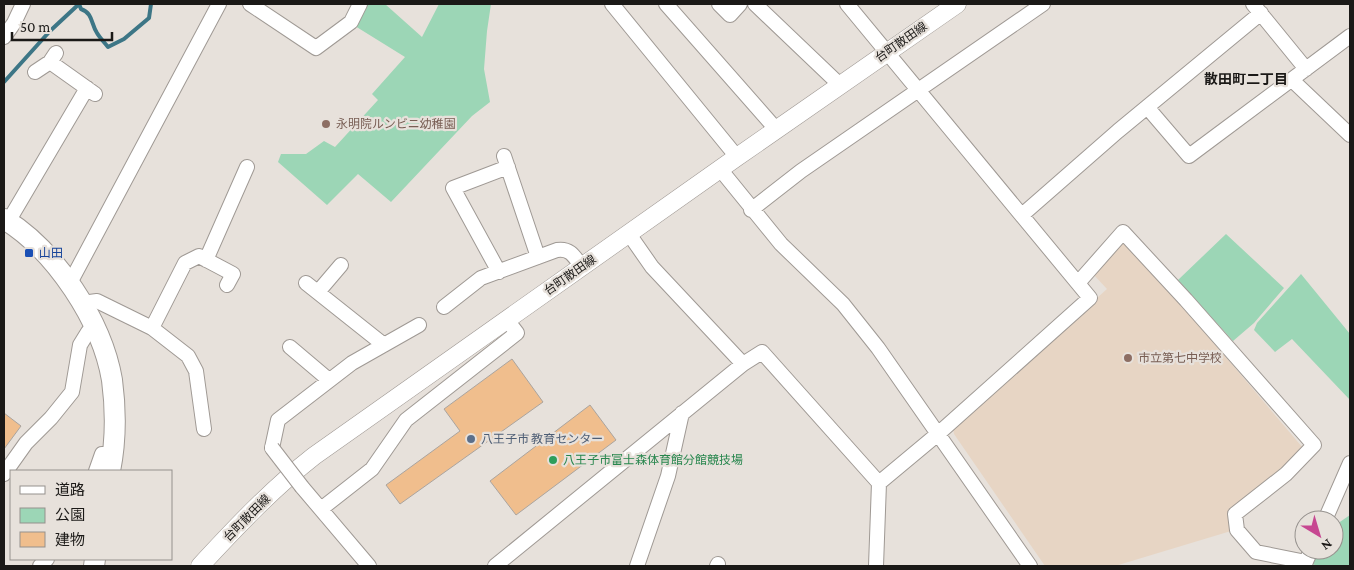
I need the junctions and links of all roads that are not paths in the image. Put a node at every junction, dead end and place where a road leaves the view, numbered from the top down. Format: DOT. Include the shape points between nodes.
graph roads {
  1 [pos="23,4"];
  2 [pos="219,4"];
  3 [pos="250,4"];
  4 [pos="360,4"];
  5 [pos="612,4"];
  6 [pos="666,4"];
  7 [pos="719,4"];
  8 [pos="740,4"];
  9 [pos="755,4"];
  10 [pos="847,4"];
  11 [pos="957,4"];
  12 [pos="1043,4"];
  13 [pos="1257,8"];
  14 [pos="5,34"];
  15 [pos="1350,36"];
  16 [pos="886,52"];
  17 [pos="1306,69"];
  18 [pos="35,72"];
  19 [pos="1292,80"];
  20 [pos="840,85"];
  21 [pos="919,90"];
  22 [pos="1147,107"];
  23 [pos="776,129"];
  24 [pos="1350,135"];
  25 [pos="737,157"];
  26 [pos="247,167"];
  27 [pos="720,169"];
  28 [pos="751,210"];
  29 [pos="1022,215"];
  30 [pos="6,221"];
  31 [pos="629,234"];
  32 [pos="538,257"];
  33 [pos="206,260"];
  34 [pos="341,264"];
  35 [pos="582,267"];
  36 [pos="499,272"];
  37 [pos="70,283"];
  38 [pos="306,283"];
  39 [pos="1078,283"];
  40 [pos="227,285"];
  41 [pos="318,292"];
  42 [pos="82,303"];
  43 [pos="444,307"];
  44 [pos="507,320"];
  45 [pos="94,325"];
  46 [pos="419,325"];
  47 [pos="152,328"];
  48 [pos="384,345"];
  49 [pos="290,347"];
  50 [pos="743,364"];
  51 [pos="329,380"];
  52 [pos="682,413"];
  53 [pos="204,429"];
  54 [pos="939,433"];
  55 [pos="112,462"];
  56 [pos="1350,463"];
  57 [pos="96,470"];
  58 [pos="4,474"];
  59 [pos="879,483"];
  60 [pos="321,509"];
  61 [pos="1329,510"];
  62 [pos="1294,557"];
  63 [pos="365,565"];
  64 [pos="499,565"];
  65 [pos="200,566"];
  66 [pos="637,566"];
  67 [pos="876,566"];
  68 [pos="1030,566"];
  1 -- 14 [label="street"];
  2 -- 37 [label="street"];
  3 -- 4 [label="street" via="316,48 351,22"];
  5 -- 25 [label="street"];
  6 -- 23 [label="street"];
  7 -- 8 [label="street" via="730,14"];
  9 -- 20 [label="street"];
  10 -- 16 [label="street"];
  11 -- 16 [label="street, 台町散田線"];
  12 -- 21 [label="street"];
  13 -- 17 [label="street"];
  13 -- 22 [label="street"];
  15 -- 17 [label="street"];
  16 -- 20 [label="street, 台町散田線"];
  16 -- 21 [label="street"];
  17 -- 19 [label="street"];
  18 -- 30 [label="street" via="53,58 91,91"];
  19 -- 22 [label="street" via="1189,156"];
  19 -- 24 [label="street"];
  20 -- 23 [label="street, 台町散田線"];
  21 -- 28 [label="street" via="801,171"];
  21 -- 29 [label="street"];
  22 -- 29 [label="street"];
  23 -- 25 [label="street, 台町散田線"];
  25 -- 27 [label="street, 台町散田線"];
  26 -- 33 [label="street"];
  27 -- 28 [label="street"];
  27 -- 31 [label="street, 台町散田線"];
  28 -- 54 [label="street" via="843,304"];
  29 -- 39 [label="street"];
  30 -- 37 [label="main road" via="32,241"];
  31 -- 35 [label="street, 台町散田線"];
  31 -- 50 [label="street" via="652,267"];
  32 -- 35 [label="street" via="564,249 571,252"];
  32 -- 36 [label="street"];
  32 -- 36 [label="street" via="506,161 453,188"];
  33 -- 40 [label="street" via="233,274"];
  33 -- 47 [label="street" via="199,256 185,263"];
  34 -- 41 [label="street"];
  35 -- 44 [label="street, 台町散田線"];
  36 -- 43 [label="street" via="481,278"];
  37 -- 42 [label="main road"];
  38 -- 41 [label="street"];
  39 -- 54 [label="street" via="1090,298"];
  39 -- 62 [label="street" via="1123,232 1314,445 1286,474 1235,514 1237,530 1256,552"];
  41 -- 48 [label="street"];
  42 -- 45 [label="main road"];
  42 -- 47 [label="street" via="97,301"];
  44 -- 60 [label="street" via="517,333 406,420 372,469"];
  44 -- 65 [label="street, 台町散田線" via="299,468"];
  45 -- 55 [label="main road" via="112,380 115,419"];
  45 -- 58 [label="street" via="80,346 72,392 26,442"];
  46 -- 48 [label="street"];
  47 -- 53 [label="street" via="188,356 193,364"];
  48 -- 51 [label="street"];
  49 -- 51 [label="street"];
  50 -- 52 [label="street"];
  50 -- 59 [label="street" via="762,352"];
  51 -- 60 [label="street, bridge" via="278,420 272,448"];
  52 -- 64 [label="street"];
  52 -- 66 [label="street" via="668,476"];
  54 -- 59 [label="street"];
  54 -- 68 [label="street"];
  55 -- 57 [label="street" via="102,454"];
  56 -- 61 [label="street"];
  59 -- 67 [label="street"];
  60 -- 63 [label="street"];
}
